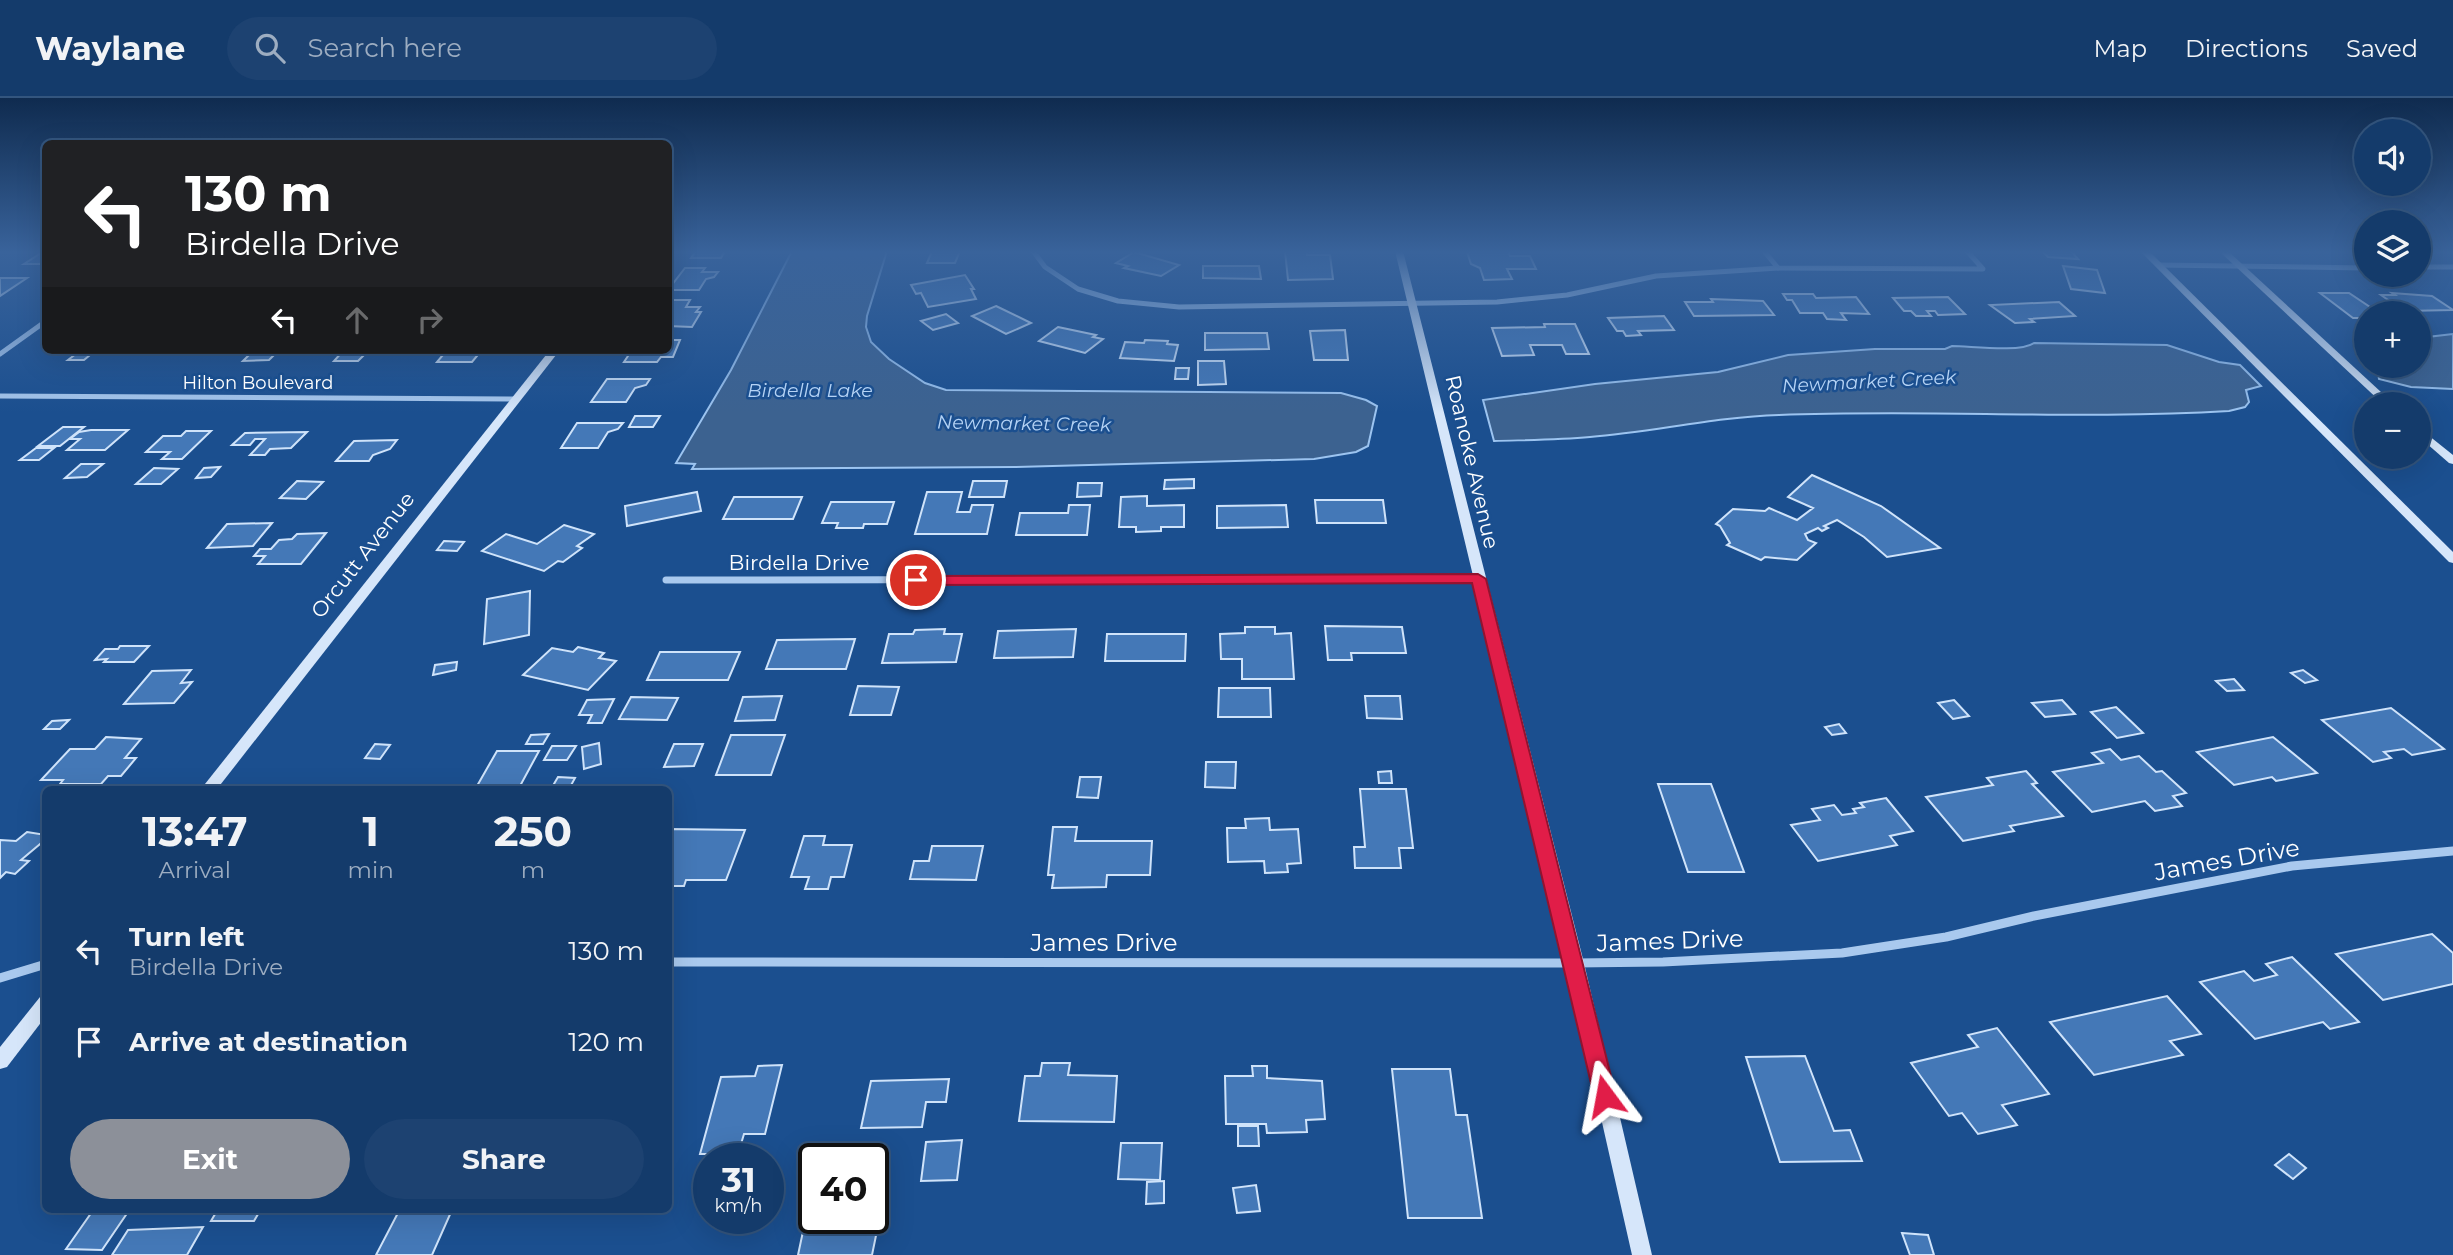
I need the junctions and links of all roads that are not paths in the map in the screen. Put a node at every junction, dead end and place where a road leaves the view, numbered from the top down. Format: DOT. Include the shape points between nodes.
graph roads {
  1 [pos="1168,305"];
  2 [pos="1343,305"];
  3 [pos="1413,305"];
  4 [pos="2199,305"];
  5 [pos="2282,305"];
  6 [pos="42,324"];
  7 [pos="0,354"];
  8 [pos="552,354"];
  9 [pos="2376,392"];
  10 [pos="0,396"];
  11 [pos="516,399"];
  12 [pos="2431,442"];
  13 [pos="2453,461"];
  14 [pos="2453,559"];
  15 [pos="1478,579"];
  16 [pos="666,580"];
  17 [pos="211,786"];
  18 [pos="2453,851"];
  19 [pos="672,962"];
  20 [pos="1574,963"];
  21 [pos="42,965"];
  22 [pos="0,978"];
  23 [pos="42,1007"];
  24 [pos="0,1061"];
  25 [pos="1642,1255"];
  1 -- 2 [label="street"];
  3 -- 15 [label="street, Roanoke Avenue"];
  4 -- 14 [label="street"];
  5 -- 9 [label="street"];
  6 -- 7 [label="street"];
  8 -- 11 [label="street, Orcutt Avenue"];
  10 -- 11 [label="street, Hilton Boulevard"];
  11 -- 17 [label="street, Orcutt Avenue"];
  12 -- 13 [label="street"];
  15 -- 16 [label="street, Birdella Drive"];
  15 -- 20 [label="street, Roanoke Avenue"];
  18 -- 20 [label="street, James Drive" via="2292,866 1946,937 1842,953"];
  19 -- 20 [label="street, James Drive"];
  20 -- 25 [label="street, Roanoke Avenue"];
  21 -- 22 [label="street"];
  23 -- 24 [label="street"];
}
